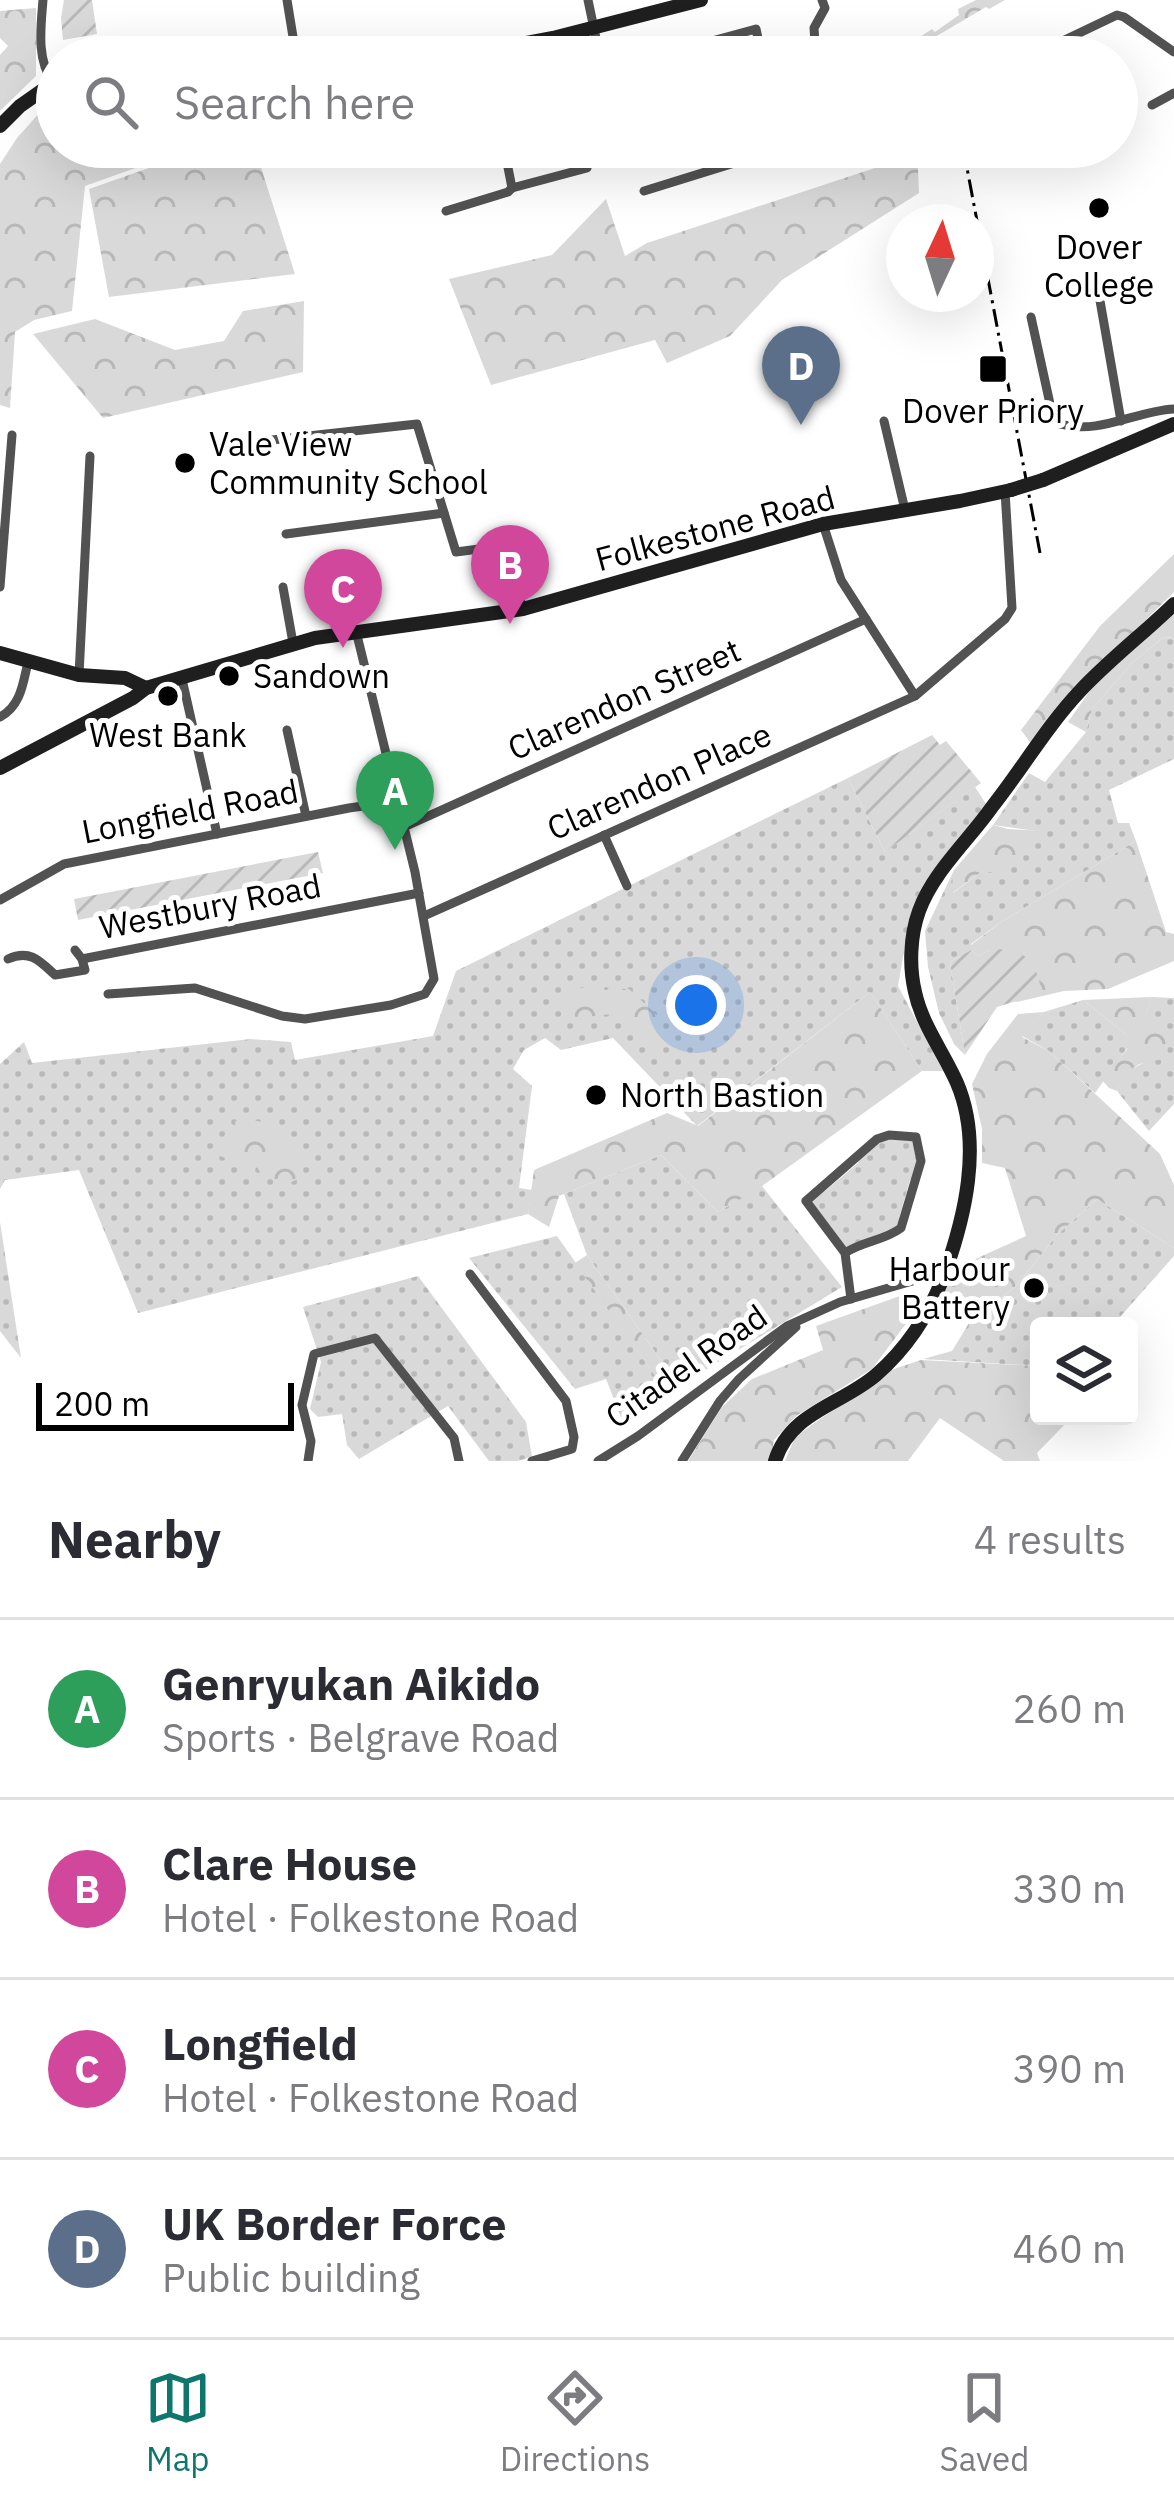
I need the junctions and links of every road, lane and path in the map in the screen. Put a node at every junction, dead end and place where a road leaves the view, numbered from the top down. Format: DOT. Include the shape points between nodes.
graph roads {
  1 [pos="43,0"];
  2 [pos="287,0"];
  3 [pos="588,0"];
  4 [pos="701,0"];
  5 [pos="822,0"];
  6 [pos="595,28"];
  7 [pos="43,36"];
  8 [pos="293,36"];
  9 [pos="561,36"];
  10 [pos="597,36"];
  11 [pos="730,36"];
  12 [pos="758,36"];
  13 [pos="815,36"];
  14 [pos="1073,36"];
  15 [pos="1174,52"];
  16 [pos="1174,93"];
  17 [pos="36,95"];
  18 [pos="1152,105"];
  19 [pos="0,126"];
  20 [pos="508,168"];
  21 [pos="587,168"];
  22 [pos="716,168"];
  23 [pos="512,188"];
  24 [pos="644,190"];
  25 [pos="446,211"];
  26 [pos="1095,272"];
  27 [pos="1031,316"];
  28 [pos="1174,409"];
  29 [pos="1150,414"];
  30 [pos="884,421"];
  31 [pos="1120,421"];
  32 [pos="1171,425"];
  33 [pos="12,435"];
  34 [pos="272,440"];
  35 [pos="90,456"];
  36 [pos="1008,490"];
  37 [pos="905,510"];
  38 [pos="444,513"];
  39 [pos="823,524"];
  40 [pos="286,534"];
  41 [pos="0,587"];
  42 [pos="283,587"];
  43 [pos="1174,604"];
  44 [pos="523,609"];
  45 [pos="866,620"];
  46 [pos="356,631"];
  47 [pos="293,643"];
  48 [pos="0,653"];
  49 [pos="28,662"];
  50 [pos="79,674"];
  51 [pos="182,679"];
  52 [pos="146,688"];
  53 [pos="915,696"];
  54 [pos="0,717"];
  55 [pos="286,730"];
  56 [pos="0,767"];
  57 [pos="398,801"];
  58 [pos="306,816"];
  59 [pos="404,827"];
  60 [pos="218,834"];
  61 [pos="604,835"];
  62 [pos="627,886"];
  63 [pos="419,892"];
  64 [pos="0,899"];
  65 [pos="424,916"];
  66 [pos="8,959"];
  67 [pos="108,994"];
  68 [pos="845,1253"];
  69 [pos="470,1274"];
  70 [pos="943,1277"];
  71 [pos="851,1299"];
  72 [pos="805,1319"];
  73 [pos="308,1461"];
  74 [pos="460,1461"];
  75 [pos="532,1461"];
  76 [pos="598,1461"];
  77 [pos="682,1461"];
  78 [pos="776,1461"];
  1 -- 7 [label="street"];
  2 -- 8 [label="street"];
  3 -- 6 [label="street"];
  4 -- 6 [label="street"];
  5 -- 13 [label="street"];
  6 -- 9 [label="street"];
  6 -- 10 [label="street"];
  11 -- 12 [label="street" via="756,29"];
  14 -- 15 [label="street" via="1117,15"];
  16 -- 18 [label="street"];
  17 -- 19 [label="street"];
  20 -- 23 [label="street"];
  21 -- 23 [label="street"];
  22 -- 24 [label="street"];
  23 -- 25 [label="street"];
  26 -- 31 [label="street"];
  27 -- 31 [label="street" via="1055,421 1076,428"];
  28 -- 29 [label="street"];
  29 -- 31 [label="street"];
  29 -- 32 [label="street"];
  30 -- 37 [label="street"];
  32 -- 36 [label="street, Folkestone Road, bridge"];
  33 -- 41 [label="street"];
  34 -- 38 [label="street" via="417,424"];
  35 -- 50 [label="street"];
  36 -- 37 [label="street, Folkestone Road"];
  36 -- 53 [label="street, Clarendon Place" via="1012,608"];
  37 -- 39 [label="street, Folkestone Road"];
  38 -- 40 [label="street"];
  38 -- 44 [label="street" via="456,552 502,546"];
  39 -- 44 [label="street, Folkestone Road"];
  39 -- 45 [label="street"];
  42 -- 47 [label="street"];
  43 -- 70 [label="street" via="1078,693 920,909 915,995 969,1122 963,1213"];
  44 -- 46 [label="street, Folkestone Road"];
  45 -- 53 [label="street"];
  45 -- 59 [label="street, Clarendon Street"];
  46 -- 47 [label="street, Folkestone Road"];
  46 -- 57 [label="street"];
  47 -- 51 [label="street, Folkestone Road"];
  48 -- 49 [label="street"];
  49 -- 50 [label="street"];
  49 -- 54 [label="street" via="17,702"];
  50 -- 52 [label="street"];
  51 -- 52 [label="street, Folkestone Road"];
  51 -- 60 [label="street"];
  52 -- 56 [label="street, Folkestone Road"];
  53 -- 61 [label="street, Clarendon Place"];
  55 -- 58 [label="street"];
  57 -- 58 [label="street, Longfield Road"];
  57 -- 59 [label="street"];
  58 -- 60 [label="street, Longfield Road"];
  59 -- 63 [label="street"];
  60 -- 64 [label="street, Longfield Road" via="64,864"];
  61 -- 62 [label="street"];
  61 -- 65 [label="street, Clarendon Place"];
  63 -- 65 [label="street"];
  63 -- 66 [label="street, Westbury Road" via="81,960 55,975 28,955"];
  65 -- 67 [label="street" via="434,980 424,994 391,1005 304,1019 195,988"];
  68 -- 68 [label="street" via="806,1201 877,1138 916,1137 921,1161 901,1228"];
  68 -- 71 [label="street"];
  69 -- 75 [label="street" via="566,1401 572,1449"];
  70 -- 71 [label="street, Citadel Road"];
  70 -- 78 [label="street" via="910,1340 874,1376 798,1424"];
  71 -- 72 [label="street, Citadel Road"];
  72 -- 76 [label="street, Citadel Road"];
  72 -- 77 [label="street" via="739,1379"];
  73 -- 74 [label="street" via="302,1405 314,1354 375,1338 454,1438"];
}
